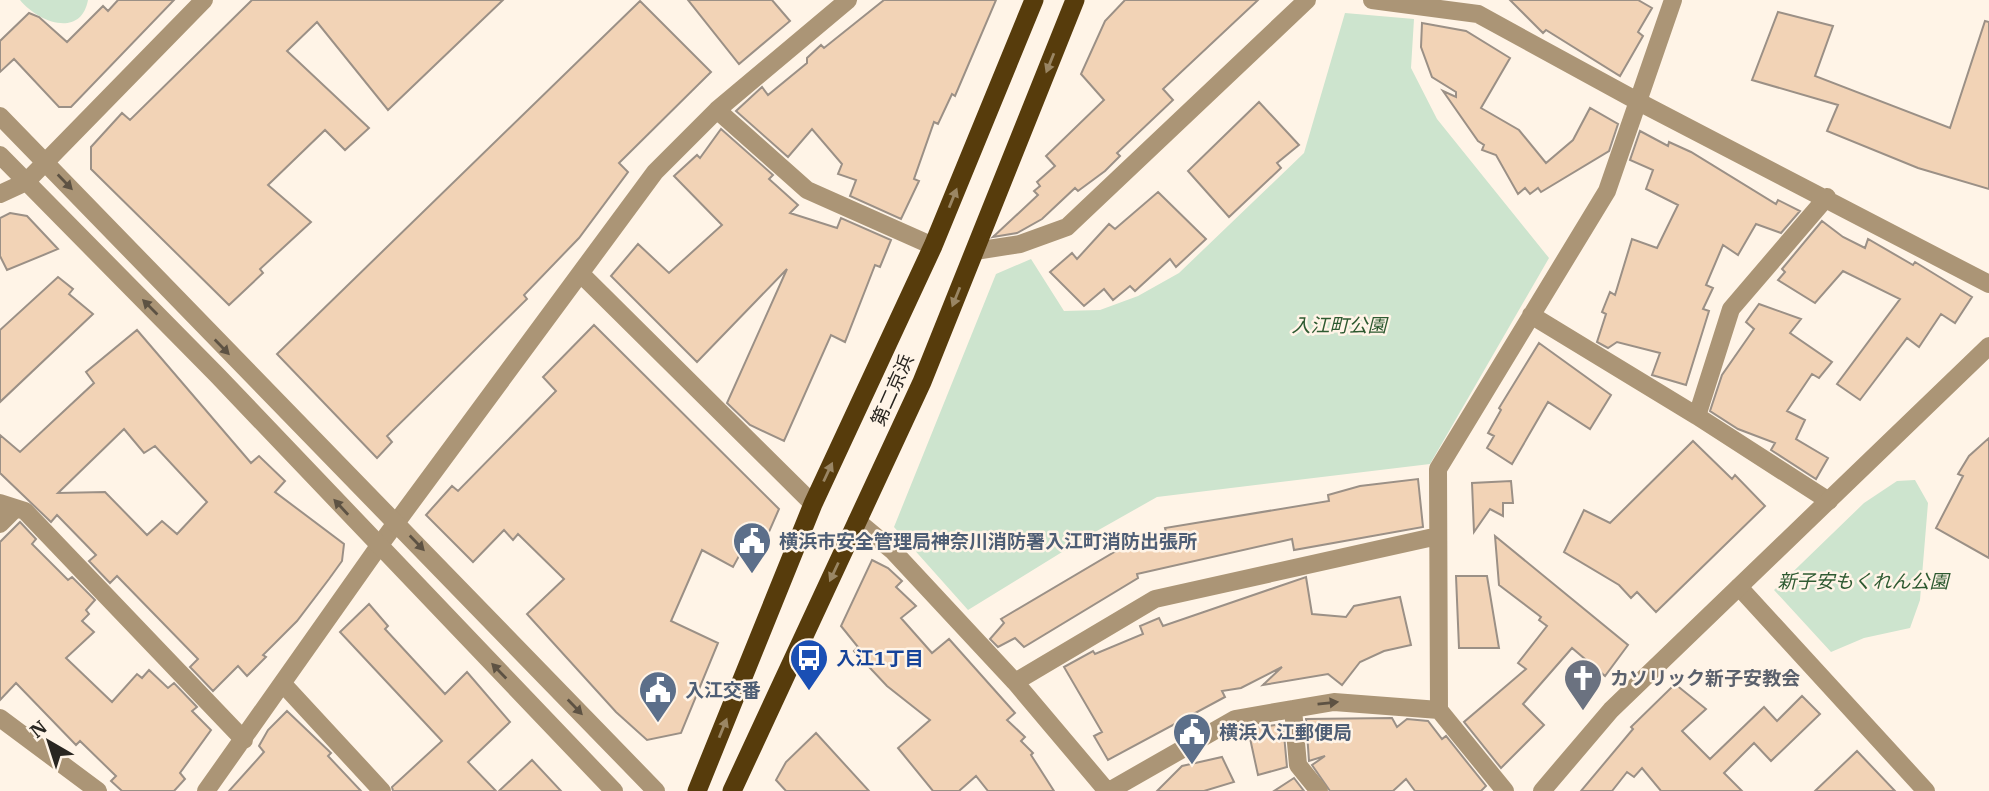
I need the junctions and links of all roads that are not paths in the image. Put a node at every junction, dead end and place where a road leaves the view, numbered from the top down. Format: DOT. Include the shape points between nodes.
graph roads {
  1 [pos="204,0"];
  2 [pos="848,0"];
  3 [pos="1034,0"];
  4 [pos="1075,0"];
  5 [pos="1307,0"];
  6 [pos="1372,0"];
  7 [pos="1673,0"];
  8 [pos="1639,102"];
  9 [pos="717,110"];
  10 [pos="0,116"];
  11 [pos="0,155"];
  12 [pos="46,162"];
  13 [pos="26,182"];
  14 [pos="0,194"];
  15 [pos="1827,197"];
  16 [pos="933,246"];
  17 [pos="975,251"];
  18 [pos="581,274"];
  19 [pos="1989,284"];
  20 [pos="1531,315"];
  21 [pos="1989,346"];
  22 [pos="1697,416"];
  23 [pos="1829,501"];
  24 [pos="813,504"];
  25 [pos="8,505"];
  26 [pos="858,521"];
  27 [pos="397,522"];
  28 [pos="0,524"];
  29 [pos="1438,536"];
  30 [pos="379,546"];
  31 [pos="1739,587"];
  32 [pos="1014,682"];
  33 [pos="284,685"];
  34 [pos="1293,709"];
  35 [pos="1439,710"];
  36 [pos="0,719"];
  37 [pos="244,740"];
  38 [pos="98,791"];
  39 [pos="206,791"];
  40 [pos="382,791"];
  41 [pos="614,791"];
  42 [pos="656,791"];
  43 [pos="697,791"];
  44 [pos="732,791"];
  45 [pos="1108,791"];
  46 [pos="1319,791"];
  47 [pos="1505,791"];
  48 [pos="1542,791"];
  49 [pos="1926,791"];
  1 -- 12 [label="street"];
  2 -- 9 [label="street"];
  16 -- 3 [label="highway, 第二京浜, one-way"];
  4 -- 17 [label="highway, 第二京浜, one-way"];
  5 -- 17 [label="street" via="1066,227 1020,244"];
  6 -- 8 [label="street" via="1478,14"];
  7 -- 8 [label="street"];
  8 -- 15 [label="street"];
  8 -- 20 [label="street" via="1607,191"];
  9 -- 16 [label="street" via="807,190"];
  9 -- 18 [label="street" via="655,172"];
  10 -- 12 [label="street"];
  11 -- 13 [label="street"];
  12 -- 13 [label="street"];
  12 -- 27 [label="street, one-way"];
  13 -- 14 [label="street"];
  30 -- 13 [label="street, one-way"];
  15 -- 19 [label="street"];
  15 -- 22 [label="street" via="1731,309"];
  24 -- 16 [label="highway, 第二京浜, one-way"];
  17 -- 26 [label="highway, 第二京浜, one-way"];
  18 -- 24 [label="street"];
  18 -- 27 [label="street"];
  20 -- 22 [label="street"];
  20 -- 29 [label="street" via="1438,469"];
  21 -- 23 [label="street"];
  22 -- 23 [label="street"];
  23 -- 31 [label="street"];
  43 -- 24 [label="highway, 第二京浜, one-way"];
  25 -- 28 [label="street"];
  25 -- 37 [label="street" via="25,511"];
  26 -- 32 [label="street" via="893,551"];
  26 -- 44 [label="highway, 第二京浜, one-way"];
  27 -- 30 [label="street"];
  27 -- 42 [label="street, one-way"];
  29 -- 32 [label="street" via="1155,598"];
  29 -- 35 [label="street"];
  30 -- 33 [label="street"];
  41 -- 30 [label="street, one-way"];
  31 -- 48 [label="street" via="1611,710"];
  31 -- 49 [label="street"];
  32 -- 45 [label="street"];
  33 -- 37 [label="street"];
  33 -- 40 [label="street"];
  34 -- 35 [label="street, one-way" via="1334,702"];
  34 -- 45 [label="street" via="1235,719"];
  34 -- 46 [label="street" via="1298,765"];
  35 -- 47 [label="street"];
  36 -- 38 [label="street"];
  37 -- 39 [label="street"];
}
